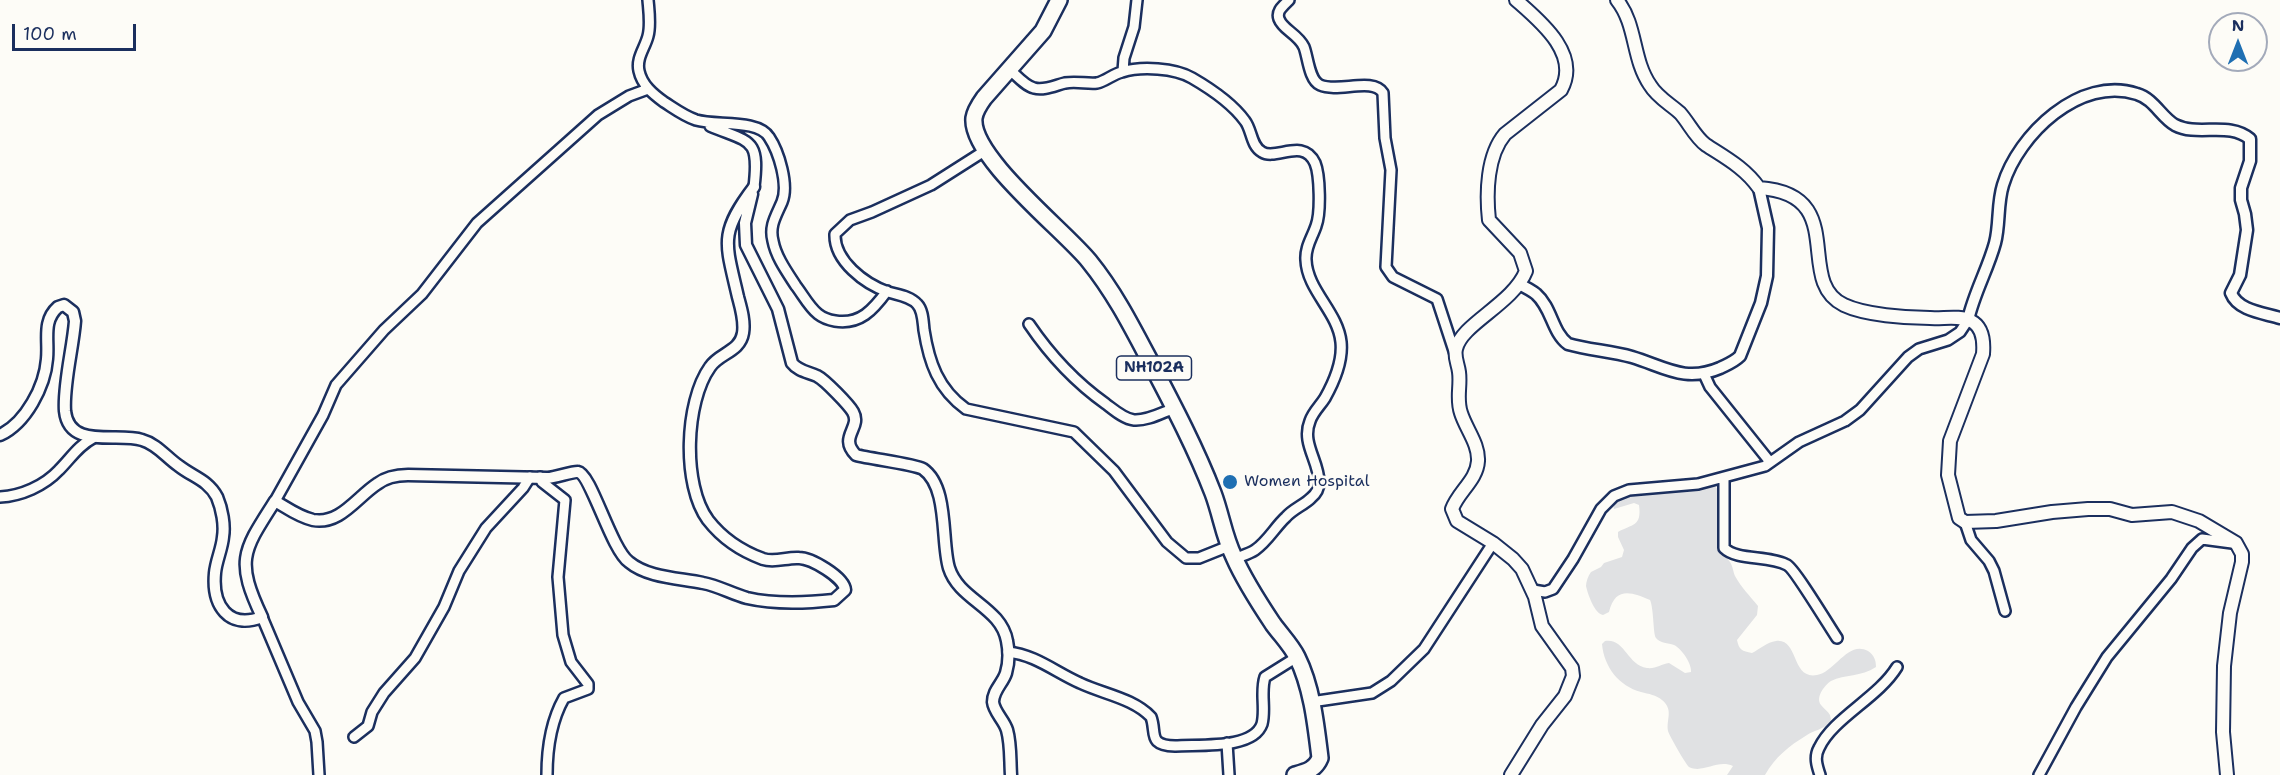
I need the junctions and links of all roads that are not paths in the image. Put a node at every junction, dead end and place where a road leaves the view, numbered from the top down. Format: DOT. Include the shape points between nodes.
graph roads {
  1 [pos="648,0"];
  2 [pos="1059,0"];
  3 [pos="1137,0"];
  4 [pos="1289,0"];
  5 [pos="1516,0"];
  6 [pos="1617,0"];
  7 [pos="1009,69"];
  8 [pos="1123,71"];
  9 [pos="648,89"];
  10 [pos="682,115"];
  11 [pos="986,150"];
  12 [pos="754,187"];
  13 [pos="1759,188"];
  14 [pos="1519,284"];
  15 [pos="887,291"];
  16 [pos="2280,318"];
  17 [pos="1968,320"];
  18 [pos="1029,324"];
  19 [pos="1455,354"];
  20 [pos="1704,374"];
  21 [pos="1175,408"];
  22 [pos="0,435"];
  23 [pos="93,438"];
  24 [pos="1770,462"];
  25 [pos="535,477"];
  26 [pos="1724,478"];
  27 [pos="0,497"];
  28 [pos="275,501"];
  29 [pos="1965,522"];
  30 [pos="1493,543"];
  31 [pos="2236,543"];
  32 [pos="1232,553"];
  33 [pos="1533,590"];
  34 [pos="2005,611"];
  35 [pos="261,616"];
  36 [pos="1837,638"];
  37 [pos="1008,652"];
  38 [pos="1297,657"];
  39 [pos="1897,667"];
  40 [pos="1311,702"];
  41 [pos="354,737"];
  42 [pos="1227,743"];
  43 [pos="319,775"];
  44 [pos="547,775"];
  45 [pos="1011,775"];
  46 [pos="1229,775"];
  47 [pos="1295,775"];
  48 [pos="1510,775"];
  49 [pos="1820,775"];
  50 [pos="2039,775"];
  51 [pos="2227,775"];
  1 -- 9 [label="street" via="648,35 638,68"];
  2 -- 7 [label="highway, NH102A" via="1043,31"];
  3 -- 8 [label="street"];
  4 -- 19 [label="street" via="1279,10 1280,23 1298,37 1320,85 1374,85 1383,93 1391,170 1386,267 1393,277 1437,299"];
  5 -- 14 [label="main road" via="1555,39 1561,49 1565,74 1561,90 1511,128 1493,153 1489,220 1520,253 1526,271"];
  6 -- 13 [label="main road" via="1630,22 1643,73 1657,95 1679,113 1705,144 1740,167"];
  7 -- 8 [label="street" via="1028,85 1042,89 1068,83 1095,83"];
  7 -- 11 [label="highway, NH102A" via="976,111 975,132"];
  8 -- 32 [label="street" via="1164,69 1190,77 1241,116 1263,154 1304,152 1316,165 1319,209 1306,248 1306,269 1333,317 1341,342 1335,376 1307,429 1318,490 1286,516 1256,549"];
  9 -- 10 [label="street"];
  9 -- 28 [label="street" via="591,120 477,223 422,294 336,385"];
  10 -- 12 [label="street" via="749,142 756,159"];
  10 -- 15 [label="street" via="754,127 767,134 785,186 772,223 773,244 788,274 820,316 843,322 862,318"];
  11 -- 15 [label="street" via="931,185 850,220 835,234 840,254 852,270"];
  11 -- 21 [label="highway, NH102A" via="1028,202 1099,273"];
  12 -- 25 [label="street" via="732,220 728,237 727,255 741,309 743,335 734,349 708,369 697,397 690,435 695,489 707,518 740,549 770,561 805,558 843,581 843,594 825,601 756,600 705,583 641,569 621,554 581,472 556,478"];
  12 -- 37 [label="street" via="745,223 746,245 778,309 792,363 822,379 852,410 855,422 848,441 856,455 918,467 933,481 951,574 956,585 998,622 1005,632"];
  13 -- 17 [label="main road" via="1796,198 1810,213 1826,291 1841,304 1882,314"];
  13 -- 20 [label="street" via="1768,228 1763,295 1740,356"];
  14 -- 19 [label="main road" via="1464,334"];
  14 -- 20 [label="street" via="1537,295 1560,338 1568,344 1632,357 1690,375"];
  15 -- 32 [label="street" via="912,299 920,307 933,369 942,387 966,409 1074,432 1114,471 1167,542 1186,558"];
  16 -- 17 [label="street" via="2243,307 2231,293 2240,275 2247,230 2241,188 2250,160 2250,139 2235,132 2178,126 2140,94 2114,91 2072,102 2049,117 2019,149 2003,184 1996,241"];
  17 -- 24 [label="street" via="1948,340 1919,349 1908,357 1845,421 1799,442"];
  17 -- 29 [label="main road" via="1980,329 1983,354 1950,441 1948,460 1955,507"];
  18 -- 21 [label="street" via="1062,367 1088,392 1126,417 1146,418"];
  19 -- 30 [label="main road" via="1458,401 1477,449 1478,462 1455,503 1453,515 1456,521"];
  20 -- 24 [label="street" via="1715,394"];
  21 -- 32 [label="highway, NH102A" via="1213,492"];
  22 -- 23 [label="street" via="20,420 39,388 46,372 49,318 58,306 64,305 73,312 75,321 67,419 81,434"];
  23 -- 27 [label="street" via="77,448 47,480 15,495"];
  23 -- 35 [label="street" via="144,440 207,483 217,498 224,535 215,572 218,602 235,620 251,621"];
  24 -- 26 [label="street"];
  25 -- 28 [label="street" via="396,476 376,484 327,520 305,518"];
  25 -- 41 [label="street" via="486,528 459,571 441,614 415,658 384,693 368,726"];
  25 -- 44 [label="street" via="565,500 558,577 562,635 571,662 588,684 588,689 570,694 560,706 550,739"];
  26 -- 33 [label="street" via="1629,490 1614,496 1601,509 1553,590"];
  26 -- 36 [label="street" via="1724,548 1734,554 1768,558 1790,566"];
  28 -- 35 [label="street" via="256,530 244,567"];
  29 -- 31 [label="main road" via="2088,508 2132,515 2172,512 2199,521"];
  29 -- 34 [label="street" via="1971,540 1994,571"];
  30 -- 33 [label="main road" via="1522,569"];
  30 -- 40 [label="street" via="1424,649 1391,681 1372,693"];
  31 -- 50 [label="street" via="2202,539 2192,548 2107,657"];
  31 -- 51 [label="main road" via="2242,562 2230,613 2224,666"];
  32 -- 38 [label="highway, NH102A" via="1254,594"];
  33 -- 48 [label="main road" via="1542,626 1567,659 1573,676 1564,696"];
  35 -- 43 [label="street" via="298,702 315,731"];
  37 -- 42 [label="street" via="1037,660 1139,708 1151,717 1153,735 1163,744"];
  37 -- 45 [label="street" via="1006,673 993,702 1008,733"];
  38 -- 40 [label="highway, NH102A"];
  38 -- 42 [label="street" via="1265,676 1262,723 1253,736"];
  39 -- 49 [label="street" via="1819,747 1816,756"];
  40 -- 47 [label="highway, NH102A" via="1320,758 1311,770"];
  42 -- 46 [label="street"];
}
